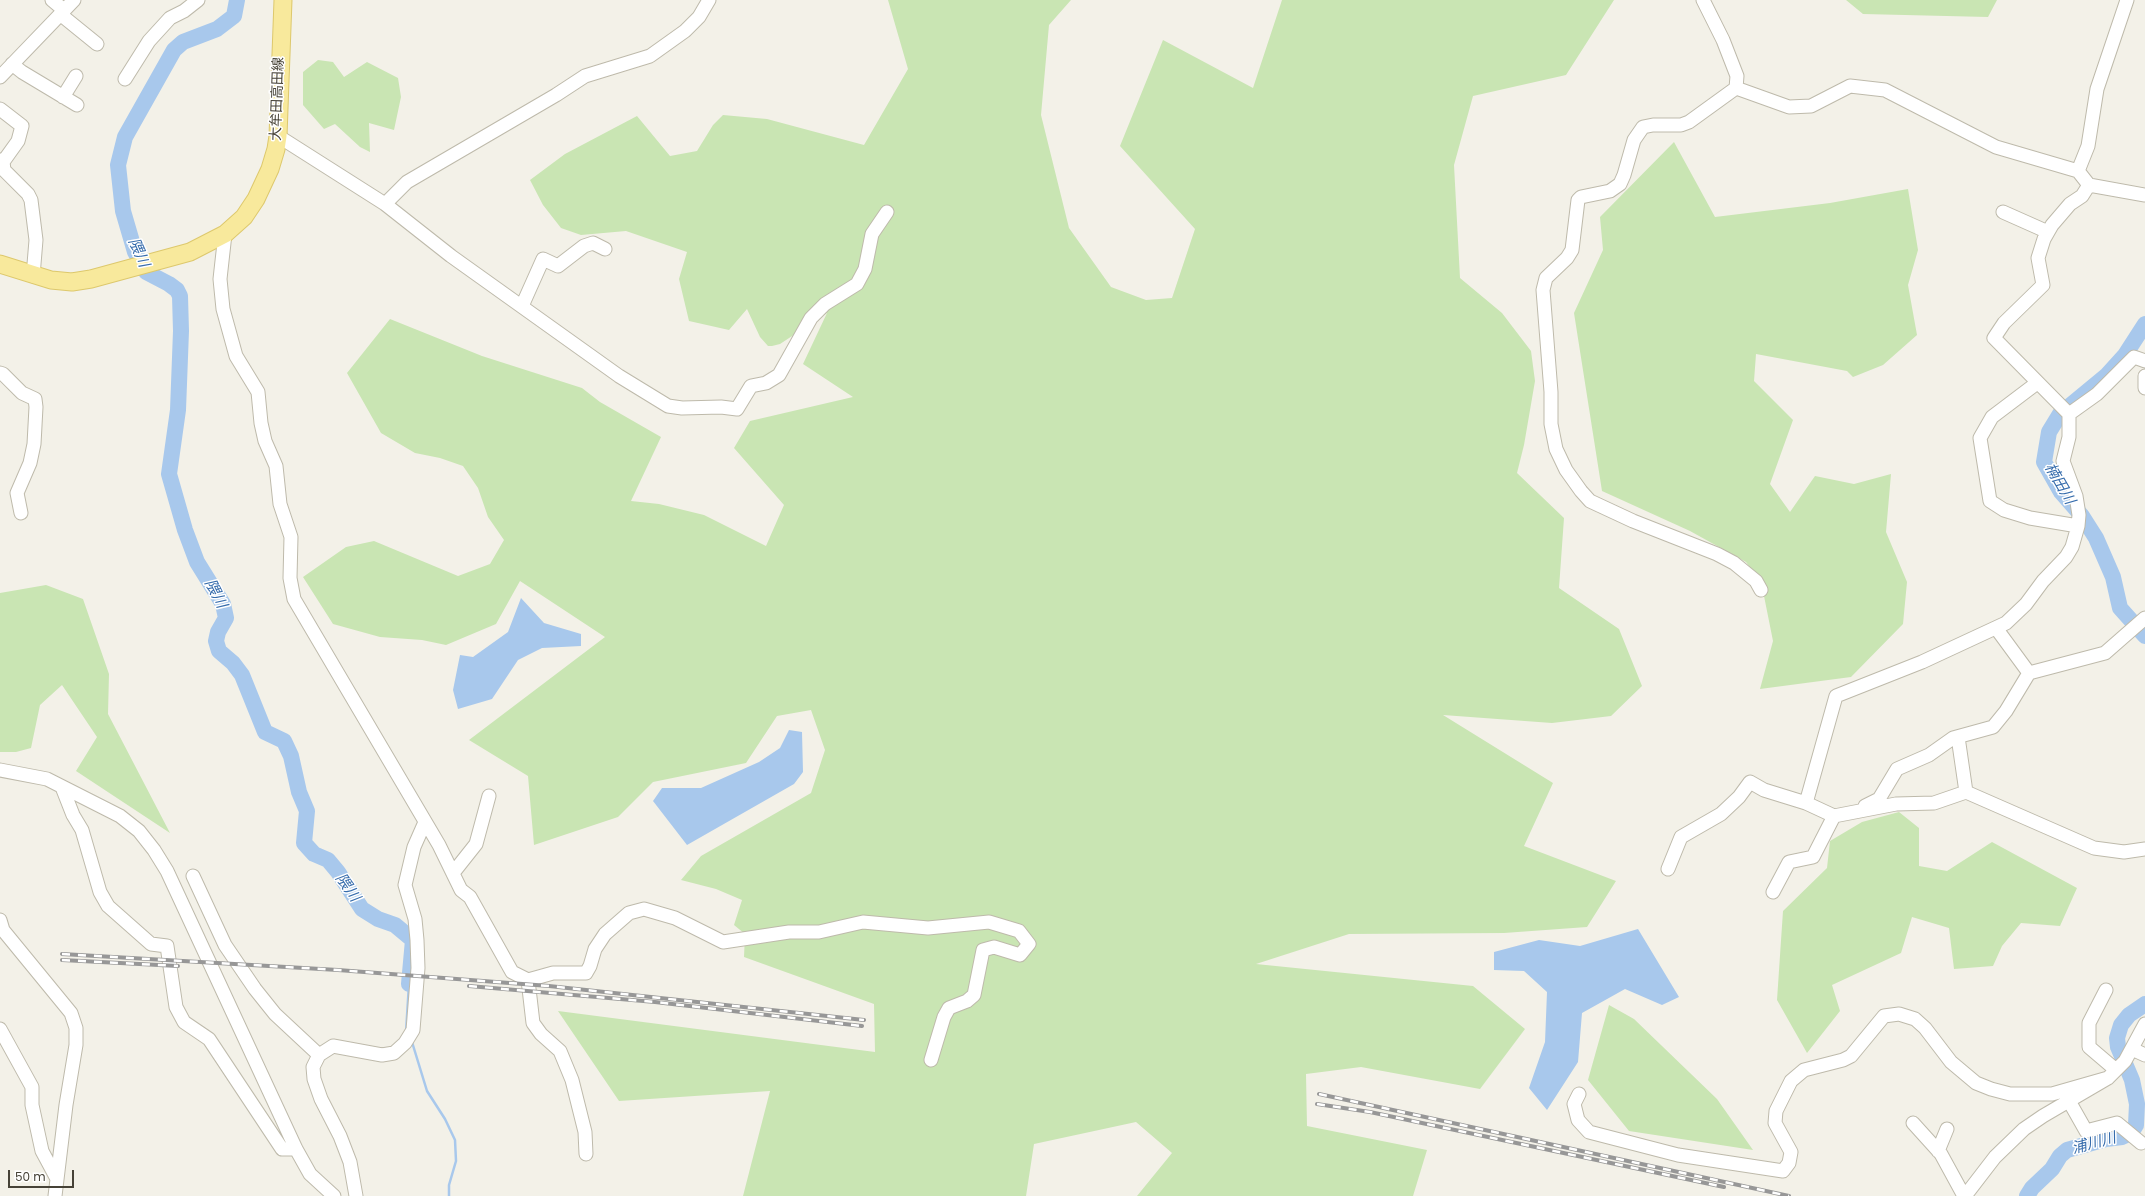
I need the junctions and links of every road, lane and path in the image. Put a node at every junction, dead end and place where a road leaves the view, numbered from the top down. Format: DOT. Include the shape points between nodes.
graph roads {
  1 [pos="52,0"];
  2 [pos="74,0"];
  3 [pos="198,0"];
  4 [pos="282,0"];
  5 [pos="709,0"];
  6 [pos="1703,0"];
  7 [pos="2127,0"];
  8 [pos="62,12"];
  9 [pos="97,44"];
  10 [pos="12,64"];
  11 [pos="76,76"];
  12 [pos="0,77"];
  13 [pos="125,79"];
  14 [pos="1736,88"];
  15 [pos="63,97"];
  16 [pos="77,105"];
  17 [pos="0,109"];
  18 [pos="278,136"];
  19 [pos="2,161"];
  20 [pos="2078,171"];
  21 [pos="2089,184"];
  22 [pos="2145,195"];
  23 [pos="385,204"];
  24 [pos="888,212"];
  25 [pos="2003,212"];
  26 [pos="2048,232"];
  27 [pos="225,234"];
  28 [pos="605,249"];
  29 [pos="0,264"];
  30 [pos="33,276"];
  31 [pos="522,306"];
  32 [pos="2145,362"];
  33 [pos="0,374"];
  34 [pos="2145,376"];
  35 [pos="2037,382"];
  36 [pos="2145,388"];
  37 [pos="2066,410"];
  38 [pos="21,513"];
  39 [pos="2078,526"];
  40 [pos="1761,590"];
  41 [pos="2140,623"];
  42 [pos="1996,628"];
  43 [pos="2028,672"];
  44 [pos="1958,737"];
  45 [pos="0,770"];
  46 [pos="62,787"];
  47 [pos="1966,792"];
  48 [pos="489,796"];
  49 [pos="1806,803"];
  50 [pos="1859,810"];
  51 [pos="1834,816"];
  52 [pos="425,822"];
  53 [pos="2145,848"];
  54 [pos="1668,869"];
  55 [pos="453,873"];
  56 [pos="194,876"];
  57 [pos="1773,892"];
  58 [pos="0,920"];
  59 [pos="528,980"];
  60 [pos="2106,990"];
  61 [pos="2145,1024"];
  62 [pos="0,1029"];
  63 [pos="2132,1049"];
  64 [pos="319,1054"];
  65 [pos="2145,1055"];
  66 [pos="931,1060"];
  67 [pos="2112,1074"];
  68 [pos="1579,1094"];
  69 [pos="2069,1101"];
  70 [pos="1914,1123"];
  71 [pos="1947,1130"];
  72 [pos="2142,1143"];
  73 [pos="296,1149"];
  74 [pos="1938,1151"];
  75 [pos="586,1154"];
  76 [pos="56,1177"];
  77 [pos="55,1196"];
  78 [pos="334,1196"];
  79 [pos="356,1196"];
  80 [pos="1965,1196"];
  1 -- 8 [label="street"];
  2 -- 8 [label="street"];
  3 -- 13 [label="street" via="170,18 149,41"];
  4 -- 18 [label="main road, 大牟田高田線"];
  5 -- 23 [label="street" via="699,17 685,31 650,56 585,76 407,182"];
  6 -- 14 [label="street" via="1737,76"];
  7 -- 20 [label="street" via="2097,89 2088,146"];
  8 -- 9 [label="street"];
  8 -- 10 [label="street"];
  10 -- 12 [label="street"];
  10 -- 15 [label="street"];
  11 -- 15 [label="street"];
  14 -- 20 [label="street" via="1789,107 1811,106 1850,86 1885,90 1996,147"];
  14 -- 40 [label="street" via="1689,122 1681,125 1643,127 1638,133 1620,184 1610,191 1578,200 1572,250 1546,278 1542,298 1552,436 1566,470 1580,491 1604,509 1717,554 1745,572 1756,581"];
  15 -- 16 [label="street"];
  17 -- 19 [label="street" via="22,126 18,141"];
  18 -- 23 [label="street"];
  18 -- 27 [label="main road, 大牟田高田線" via="270,169 256,199 244,217"];
  19 -- 30 [label="street" via="4,170 31,200 36,240"];
  20 -- 21 [label="street"];
  21 -- 22 [label="street"];
  21 -- 26 [label="street" via="2082,196 2070,204"];
  23 -- 31 [label="street" via="451,256"];
  24 -- 31 [label="street" via="872,234 865,269 857,284 825,304 811,318 779,375 766,383 751,386 737,409 668,406 619,376"];
  25 -- 26 [label="street"];
  26 -- 35 [label="street" via="2038,258 2044,285 2004,323 1994,338"];
  27 -- 30 [label="main road, 大牟田高田線" via="190,252 91,279 72,282"];
  27 -- 52 [label="street" via="220,279 223,309 236,356 258,392 265,441 276,466 280,504 291,537 290,578 294,599"];
  28 -- 31 [label="street" via="593,243 584,246 558,266 543,259"];
  29 -- 30 [label="main road, 大牟田高田線"];
  32 -- 37 [label="street" via="2134,357 2097,394"];
  33 -- 38 [label="street" via="35,399 34,444 30,463 17,494"];
  34 -- 36 [label="street"];
  35 -- 37 [label="street"];
  35 -- 39 [label="street" via="1992,417 1980,438 1990,501 2004,510 2030,518"];
  37 -- 39 [label="street" via="2069,437 2064,461 2078,505"];
  39 -- 42 [label="street" via="2066,557 2018,612"];
  41 -- 43 [label="street" via="2105,653"];
  42 -- 43 [label="street"];
  42 -- 49 [label="street" via="1836,696"];
  43 -- 44 [label="street" via="2006,711 1993,727"];
  44 -- 47 [label="street"];
  44 -- 50 [label="street" via="1929,755 1897,769 1879,799"];
  45 -- 46 [label="street" via="47,779"];
  46 -- 73 [label="street" via="120,816 139,831 154,850 167,871"];
  46 -- 73 [label="street" via="82,830 100,892 108,906 151,944 167,946 176,1007 184,1022 209,1039 282,1149"];
  47 -- 50 [label="street" via="1934,803 1896,804"];
  47 -- 53 [label="street" via="2094,848 2124,852"];
  48 -- 55 [label="street" via="476,844"];
  49 -- 51 [label="street"];
  49 -- 54 [label="street" via="1764,790 1750,782 1721,814 1681,837"];
  50 -- 51 [label="street"];
  51 -- 57 [label="street" via="1813,856 1789,862"];
  52 -- 55 [label="street"];
  52 -- 64 [label="street" via="414,847 405,885 415,919 417,940 418,968 413,1030 405,1043 394,1053 382,1055 333,1046"];
  55 -- 59 [label="street" via="461,890 470,897 512,972"];
  56 -- 64 [label="street" via="226,945 255,989 275,1014"];
  58 -- 76 [label="street" via="3,930 71,1013 76,1028 76,1045"];
  59 -- 66 [label="street" via="553,973 586,973 595,949 605,934 629,913 644,909 675,918 723,942 789,932 819,932 863,922 928,928 989,922 1019,931 1029,944 1020,955 994,947 983,950 974,995 967,1002 949,1008 944,1016"];
  59 -- 75 [label="street" via="533,1022 541,1034 560,1051 572,1080 585,1132"];
  60 -- 67 [label="street" via="2089,1023 2089,1047"];
  61 -- 63 [label="street"];
  62 -- 76 [label="street" via="32,1087 32,1105 42,1151"];
  63 -- 65 [label="street"];
  63 -- 67 [label="street"];
  64 -- 79 [label="street" via="313,1067 314,1079 350,1162"];
  67 -- 68 [label="street" via="2052,1094 2010,1094 1976,1083 1951,1062 1915,1019 1899,1014 1884,1016 1851,1056 1804,1070 1792,1081 1776,1111 1775,1123 1792,1152 1783,1171 1678,1155 1589,1132 1578,1120 1574,1104"];
  67 -- 69 [label="street"];
  69 -- 72 [label="street" via="2086,1131 2117,1123"];
  69 -- 80 [label="street" via="2043,1116 2010,1142"];
  70 -- 74 [label="street"];
  71 -- 74 [label="street"];
  73 -- 78 [label="street" via="310,1174"];
  74 -- 80 [label="street"];
  76 -- 77 [label="street"];
}
